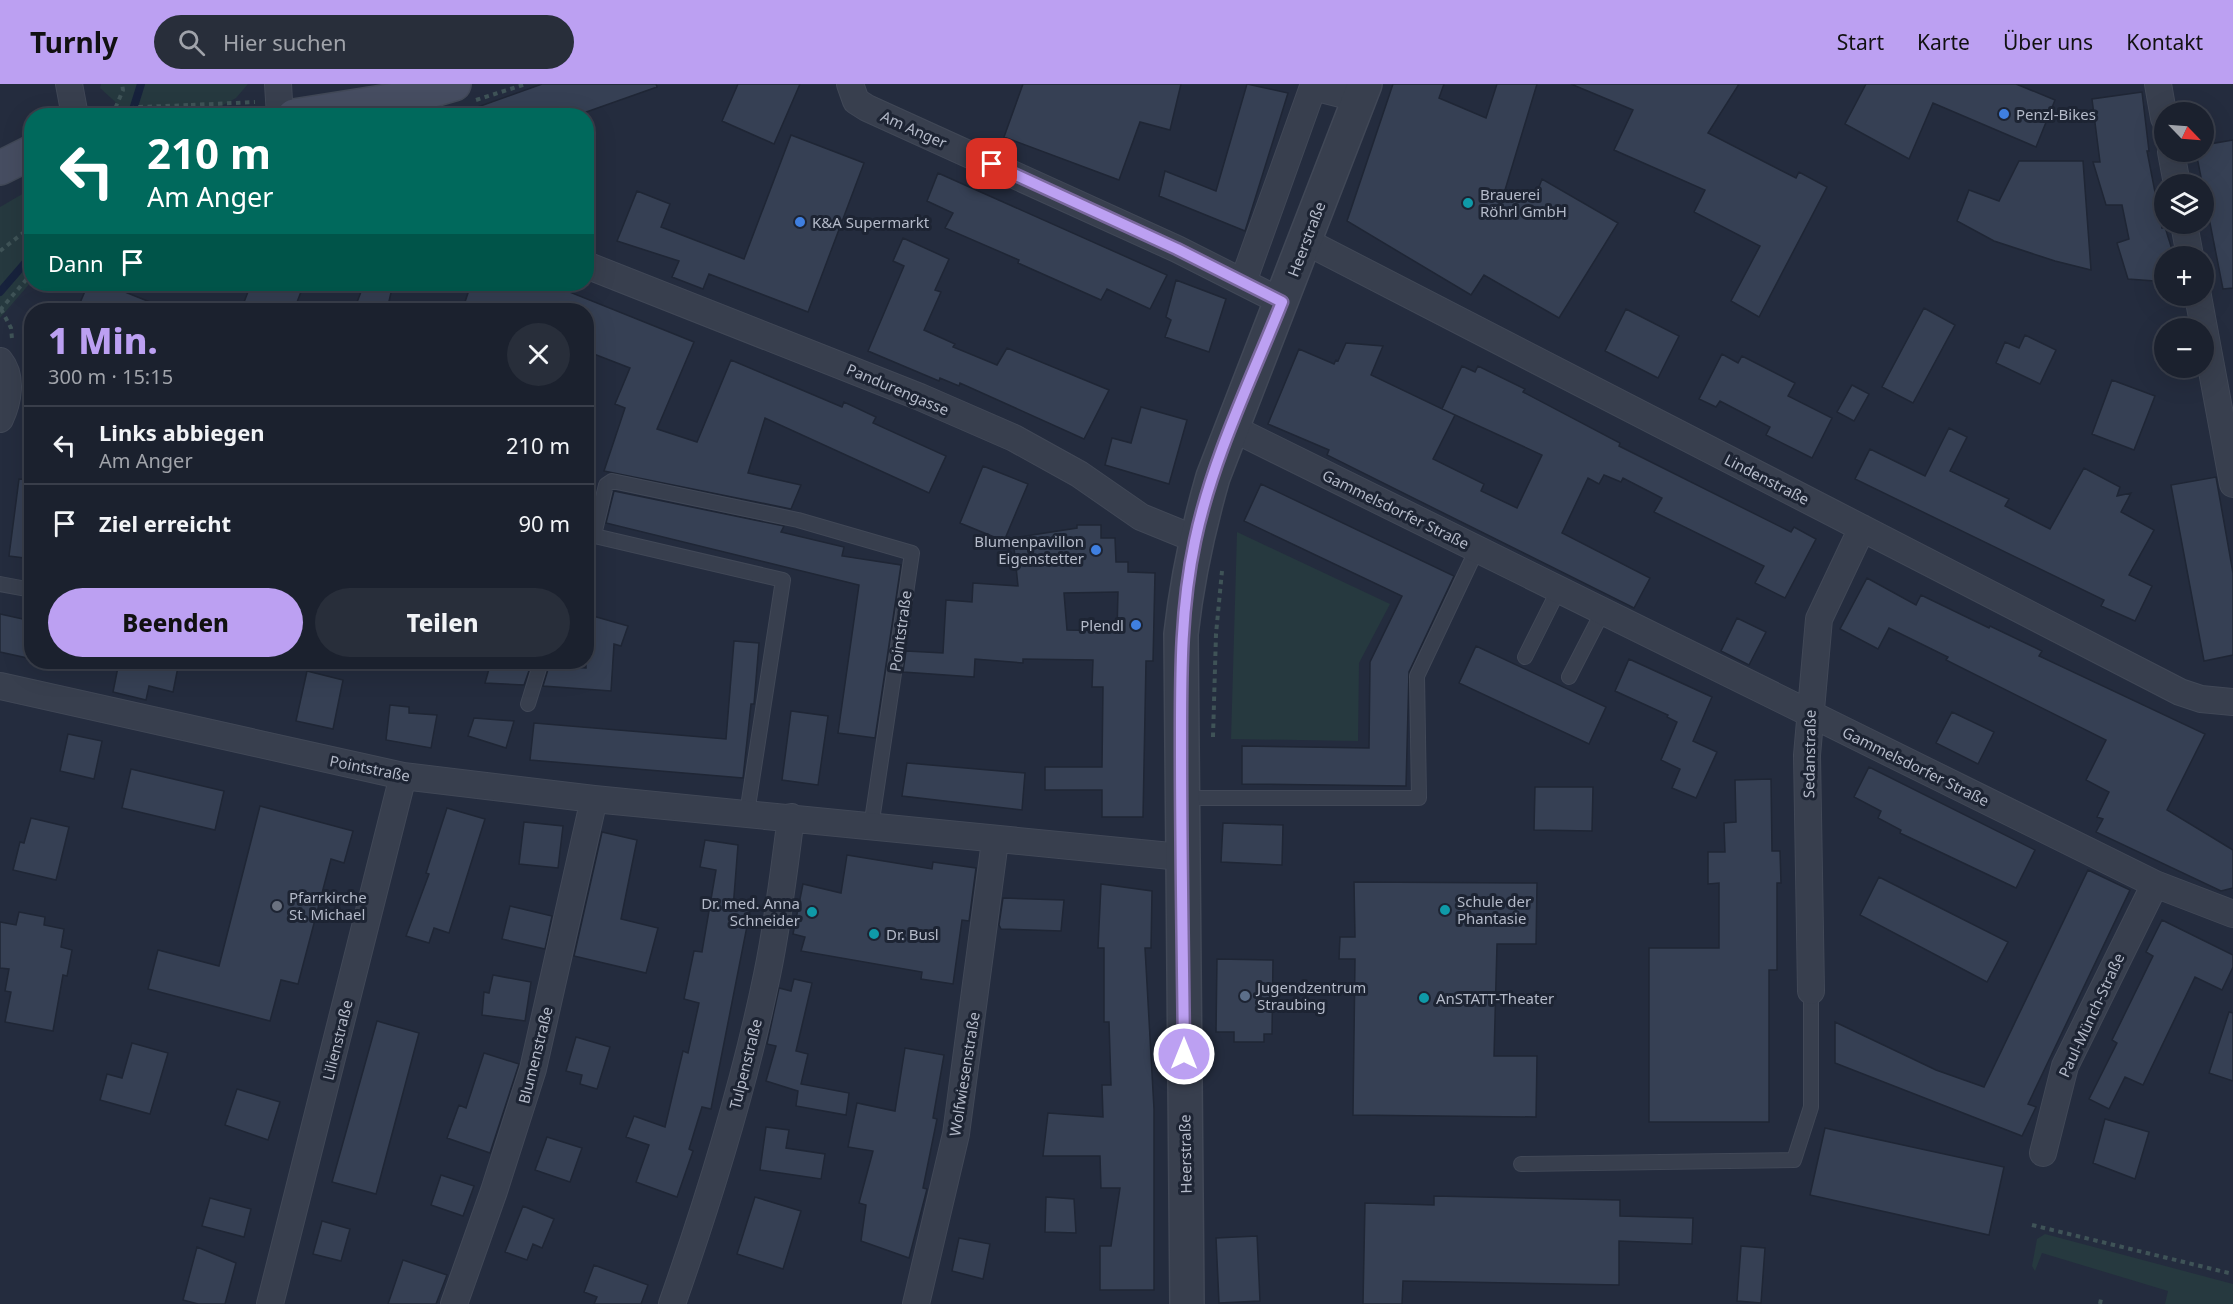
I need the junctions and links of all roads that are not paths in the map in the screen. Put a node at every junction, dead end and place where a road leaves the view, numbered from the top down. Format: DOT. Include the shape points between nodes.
graph roads {
  1 [pos="69,84"];
  2 [pos="278,84"];
  3 [pos="454,84"];
  4 [pos="850,84"];
  5 [pos="2158,84"];
  6 [pos="1314,86"];
  7 [pos="1362,91"];
  8 [pos="2161,102"];
  9 [pos="74,108"];
  10 [pos="280,108"];
  11 [pos="354,108"];
  12 [pos="24,156"];
  13 [pos="0,168"];
  14 [pos="1305,241"];
  15 [pos="594,268"];
  16 [pos="1243,282"];
  17 [pos="1282,302"];
  18 [pos="2200,306"];
  19 [pos="0,361"];
  20 [pos="0,419"];
  21 [pos="1232,428"];
  22 [pos="2233,484"];
  23 [pos="594,522"];
  24 [pos="1862,528"];
  25 [pos="594,536"];
  26 [pos="1195,539"];
  27 [pos="1477,549"];
  28 [pos="0,584"];
  29 [pos="24,588"];
  30 [pos="1559,589"];
  31 [pos="1603,611"];
  32 [pos="1525,657"];
  33 [pos="539,669"];
  34 [pos="1569,677"];
  35 [pos="0,686"];
  36 [pos="2233,702"];
  37 [pos="528,704"];
  38 [pos="1810,713"];
  39 [pos="403,776"];
  40 [pos="1181,798"];
  41 [pos="594,799"];
  42 [pos="747,813"];
  43 [pos="791,817"];
  44 [pos="871,827"];
  45 [pos="995,841"];
  46 [pos="1181,857"];
  47 [pos="2155,884"];
  48 [pos="2233,914"];
  49 [pos="1811,991"];
  50 [pos="2043,1153"];
  51 [pos="1521,1164"];
  52 [pos="270,1304"];
  53 [pos="454,1304"];
  54 [pos="672,1304"];
  55 [pos="916,1304"];
  56 [pos="1187,1304"];
  1 -- 9 [label="street"];
  2 -- 10 [label="street"];
  3 -- 11 [label="main road"];
  4 -- 16 [label="street, Am Anger" via="856,101 867,108"];
  5 -- 8 [label="street"];
  6 -- 7 [label="street, Heerstraße"];
  6 -- 16 [label="street, Heerstraße"];
  7 -- 14 [label="street, Heerstraße"];
  12 -- 13 [label="main road"];
  14 -- 17 [label="street, Heerstraße"];
  14 -- 24 [label="street, Lindenstraße"];
  15 -- 26 [label="street, Pandurengasse" via="1014,438 1079,474 1141,516"];
  16 -- 17 [label="street, Am Anger"];
  17 -- 21 [label="street, Heerstraße"];
  18 -- 22 [label="street"];
  19 -- 20 [label="street" via="8,384"];
  21 -- 26 [label="street, Heerstraße"];
  21 -- 27 [label="street, Gammelsdorfer Straße"];
  23 -- 44 [label="lane, Pointstraße" via="606,485 612,481 798,520 912,553"];
  24 -- 36 [label="street, Lindenstraße" via="2180,692"];
  24 -- 38 [label="street, Sedanstraße" via="1819,619"];
  25 -- 42 [label="lane" via="783,580"];
  26 -- 40 [label="street, Heerstraße" via="1181,634"];
  27 -- 30 [label="street, Gammelsdorfer Straße"];
  27 -- 40 [label="lane" via="1417,676 1419,798"];
  28 -- 29 [label="lane"];
  30 -- 31 [label="street, Gammelsdorfer Straße"];
  30 -- 32 [label="lane"];
  31 -- 34 [label="lane"];
  31 -- 38 [label="street, Gammelsdorfer Straße"];
  33 -- 37 [label="lane"];
  35 -- 39 [label="street, Pointstraße"];
  38 -- 47 [label="street, Gammelsdorfer Straße"];
  38 -- 49 [label="street, Sedanstraße" via="1807,756"];
  39 -- 41 [label="street, Pointstraße"];
  39 -- 52 [label="street, Lilienstraße"];
  40 -- 46 [label="street, Heerstraße"];
  41 -- 42 [label="street, Pointstraße"];
  41 -- 53 [label="street, Blumenstraße" via="530,1080"];
  42 -- 43 [label="street, Pointstraße"];
  43 -- 44 [label="street, Pointstraße"];
  43 -- 54 [label="street, Tulpenstraße" via="768,974 751,1047 701,1220"];
  44 -- 45 [label="street, Pointstraße"];
  45 -- 46 [label="street, Pointstraße"];
  45 -- 55 [label="street, Wolfwiesenstraße" via="958,1122"];
  46 -- 56 [label="street, Heerstraße"];
  47 -- 48 [label="street, Gammelsdorfer Straße"];
  47 -- 50 [label="street, Paul-Münch-Straße" via="2065,1066"];
  49 -- 51 [label="lane" via="1811,1107 1794,1160"];
}
